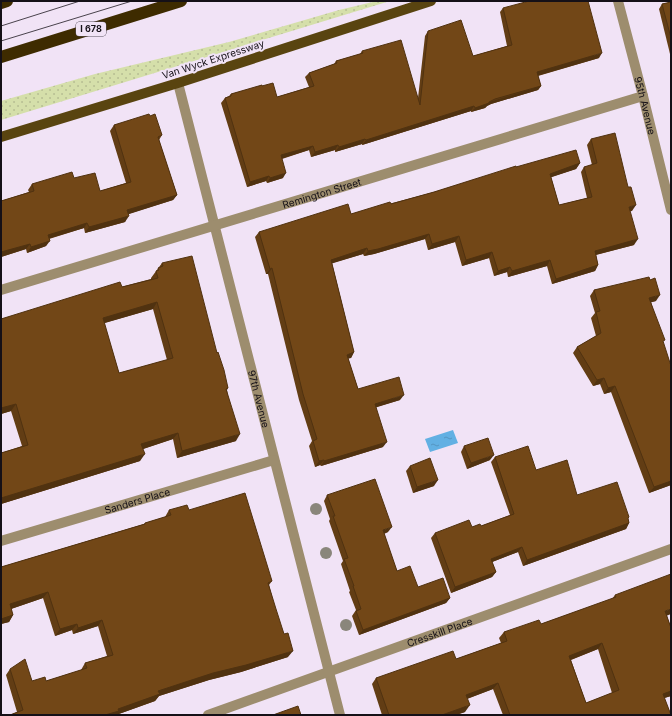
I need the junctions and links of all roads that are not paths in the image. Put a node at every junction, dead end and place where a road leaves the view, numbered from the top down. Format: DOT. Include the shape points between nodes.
graph roads {
  1 [pos="7,1"];
  2 [pos="181,1"];
  3 [pos="431,1"];
  4 [pos="618,1"];
  5 [pos="1,3"];
  6 [pos="1,57"];
  7 [pos="178,84"];
  8 [pos="643,96"];
  9 [pos="1,137"];
  10 [pos="671,210"];
  11 [pos="214,226"];
  12 [pos="1,290"];
  13 [pos="274,460"];
  14 [pos="1,541"];
  15 [pos="671,549"];
  16 [pos="329,672"];
  17 [pos="208,715"];
  18 [pos="340,715"];
  1 -- 5 [label="highway"];
  2 -- 6 [label="highway, I 678"];
  3 -- 7 [label="main road, Van Wyck Expressway"];
  4 -- 8 [label="street, 95th Avenue"];
  7 -- 9 [label="main road, Van Wyck Expressway"];
  7 -- 11 [label="street, 97th Avenue"];
  8 -- 10 [label="street, 95th Avenue"];
  8 -- 11 [label="street, Remington Street"];
  11 -- 12 [label="street, Remington Street"];
  11 -- 13 [label="street, 97th Avenue"];
  13 -- 14 [label="street, Sanders Place"];
  13 -- 16 [label="street, 97th Avenue"];
  15 -- 16 [label="street, Cresskill Place"];
  16 -- 17 [label="street, Cresskill Place"];
  16 -- 18 [label="street, 97th Avenue"];
}
